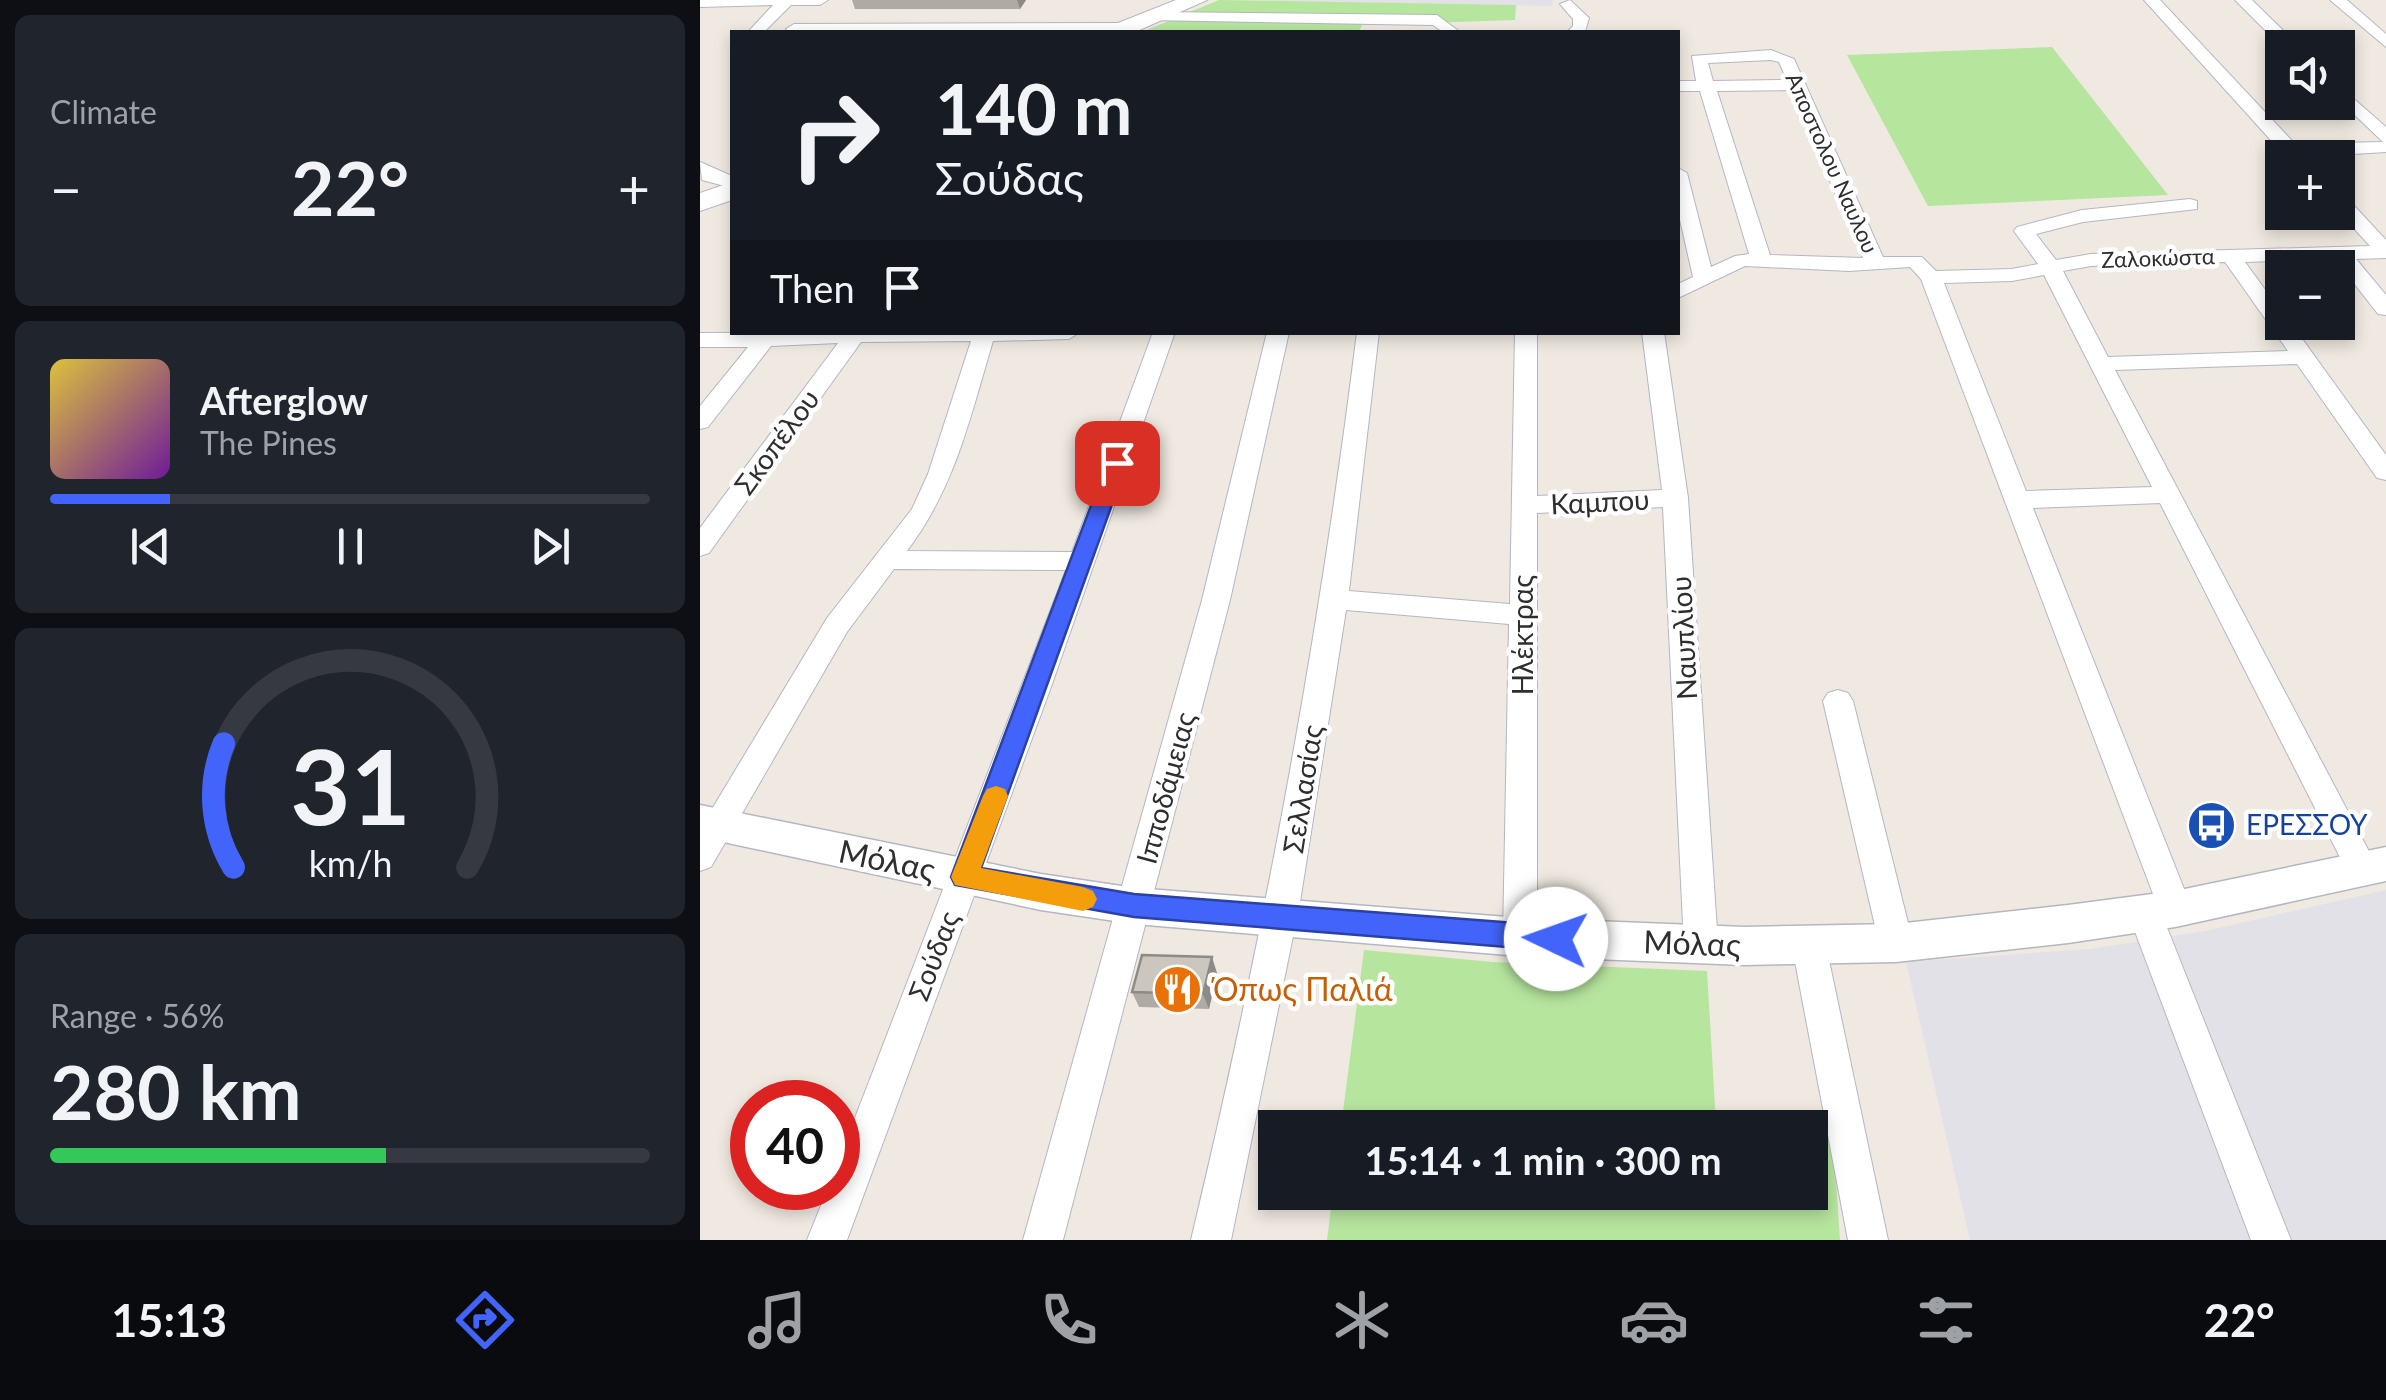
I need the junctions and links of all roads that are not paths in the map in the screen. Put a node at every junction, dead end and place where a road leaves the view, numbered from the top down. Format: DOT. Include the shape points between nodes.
graph roads {
  1 [pos="787,0"];
  2 [pos="820,0"];
  3 [pos="1196,0"];
  4 [pos="2152,0"];
  5 [pos="2243,0"];
  6 [pos="2338,0"];
  7 [pos="700,2"];
  8 [pos="1568,2"];
  9 [pos="1153,18"];
  10 [pos="1239,26"];
  11 [pos="758,30"];
  12 [pos="1122,30"];
  13 [pos="1449,30"];
  14 [pos="1560,30"];
  15 [pos="1578,30"];
  16 [pos="2274,30"];
  17 [pos="2386,42"];
  18 [pos="1681,49"];
  19 [pos="1698,60"];
  20 [pos="1798,84"];
  21 [pos="1680,86"];
  22 [pos="1708,86"];
  23 [pos="2355,106"];
  24 [pos="2386,136"];
  25 [pos="2282,140"];
  26 [pos="2386,147"];
  27 [pos="2355,149"];
  28 [pos="700,168"];
  29 [pos="730,181"];
  30 [pos="1680,181"];
  31 [pos="2190,205"];
  32 [pos="2355,218"];
  33 [pos="2386,252"];
  34 [pos="2355,253"];
  35 [pos="2265,255"];
  36 [pos="2230,256"];
  37 [pos="1761,259"];
  38 [pos="1876,264"];
  39 [pos="2050,266"];
  40 [pos="1923,269"];
  41 [pos="2355,271"];
  42 [pos="1704,280"];
  43 [pos="1680,291"];
  44 [pos="2386,309"];
  45 [pos="826,335"];
  46 [pos="889,335"];
  47 [pos="944,335"];
  48 [pos="1017,335"];
  49 [pos="1163,335"];
  50 [pos="1277,335"];
  51 [pos="1368,335"];
  52 [pos="1526,335"];
  53 [pos="1653,335"];
  54 [pos="854,336"];
  55 [pos="983,337"];
  56 [pos="700,340"];
  57 [pos="762,342"];
  58 [pos="2303,357"];
  59 [pos="2100,364"];
  60 [pos="700,422"];
  61 [pos="2386,472"];
  62 [pos="2168,494"];
  63 [pos="1675,498"];
  64 [pos="2018,500"];
  65 [pos="1524,505"];
  66 [pos="700,547"];
  67 [pos="884,560"];
  68 [pos="1082,560"];
  69 [pos="1334,599"];
  70 [pos="1523,615"];
  71 [pos="1838,702"];
  72 [pos="706,834"];
  73 [pos="2374,867"];
  74 [pos="964,877"];
  75 [pos="1134,906"];
  76 [pos="2160,911"];
  77 [pos="1281,918"];
  78 [pos="1520,937"];
  79 [pos="1896,943"];
  80 [pos="1702,944"];
  81 [pos="1810,946"];
  82 [pos="827,1240"];
  83 [pos="1043,1240"];
  84 [pos="1211,1240"];
  85 [pos="1868,1240"];
  86 [pos="2270,1240"];
  1 -- 2 [label="street"];
  1 -- 7 [label="street"];
  1 -- 11 [label="street"];
  2 -- 12 [label="street" via="794,29"];
  3 -- 9 [label="main road"];
  4 -- 25 [label="street"];
  5 -- 16 [label="street"];
  6 -- 17 [label="street"];
  8 -- 14 [label="street"];
  8 -- 15 [label="street" via="1581,18"];
  9 -- 10 [label="street"];
  9 -- 12 [label="main road"];
  10 -- 13 [label="street" via="1436,20"];
  18 -- 19 [label="street"];
  19 -- 20 [label="street, Αποστολου Ναυλου" via="1780,56"];
  19 -- 22 [label="street"];
  20 -- 22 [label="street"];
  20 -- 38 [label="street, Αποστολου Ναυλου"];
  21 -- 22 [label="street"];
  22 -- 37 [label="street"];
  23 -- 24 [label="street"];
  26 -- 27 [label="street"];
  28 -- 29 [label="street"];
  30 -- 42 [label="street"];
  31 -- 39 [label="street, Ζαλοκώστα" via="2082,216 2024,230"];
  32 -- 33 [label="street"];
  33 -- 34 [label="street, Ζαλοκώστα"];
  35 -- 36 [label="street, Ζαλοκώστα"];
  36 -- 39 [label="street, Ζαλοκώστα"];
  36 -- 58 [label="street"];
  37 -- 38 [label="street, Ζαλοκώστα"];
  37 -- 42 [label="street, Ζαλοκώστα" via="1729,264"];
  38 -- 40 [label="street, Ζαλοκώστα"];
  39 -- 40 [label="street, Ζαλοκώστα" via="2012,274"];
  39 -- 59 [label="street"];
  40 -- 64 [label="street"];
  41 -- 44 [label="street"];
  42 -- 43 [label="street, Ζαλοκώστα"];
  45 -- 54 [label="street"];
  45 -- 57 [label="street"];
  46 -- 54 [label="street"];
  47 -- 55 [label="street"];
  48 -- 55 [label="street"];
  49 -- 68 [label="street, Σούδας"];
  50 -- 75 [label="street, Ιπποδάμειας" via="1221,581"];
  51 -- 69 [label="street, Σελλασίας"];
  52 -- 65 [label="street, Ηλέκτρας"];
  53 -- 63 [label="street, Ναυπλίου"];
  54 -- 66 [label="street, Σκοπέλου"];
  55 -- 67 [label="street" via="930,498"];
  56 -- 57 [label="street"];
  57 -- 60 [label="street"];
  58 -- 59 [label="street"];
  58 -- 61 [label="street"];
  59 -- 62 [label="street"];
  62 -- 64 [label="street"];
  62 -- 73 [label="street"];
  63 -- 65 [label="street, Καμπου"];
  63 -- 80 [label="street, Ναυπλίου"];
  64 -- 76 [label="street"];
  65 -- 70 [label="street, Ηλέκτρας"];
  67 -- 68 [label="street"];
  67 -- 72 [label="street"];
  68 -- 74 [label="street, Σούδας"];
  69 -- 70 [label="street"];
  69 -- 77 [label="street, Σελλασίας"];
  70 -- 78 [label="street, Ηλέκτρας"];
  71 -- 79 [label="street"];
  72 -- 74 [label="street, Μόλας"];
  73 -- 76 [label="street, Μόλας"];
  74 -- 75 [label="street, Μόλας"];
  74 -- 82 [label="street, Σούδας"];
  75 -- 77 [label="street, Μόλας"];
  75 -- 83 [label="street, Ιπποδάμειας"];
  76 -- 79 [label="street, Μόλας"];
  76 -- 86 [label="street"];
  77 -- 78 [label="street, Μόλας"];
  77 -- 84 [label="street, Σελλασίας"];
  78 -- 80 [label="street, Μόλας"];
  79 -- 81 [label="street, Μόλας"];
  80 -- 81 [label="street, Μόλας"];
  81 -- 85 [label="street"];
}
